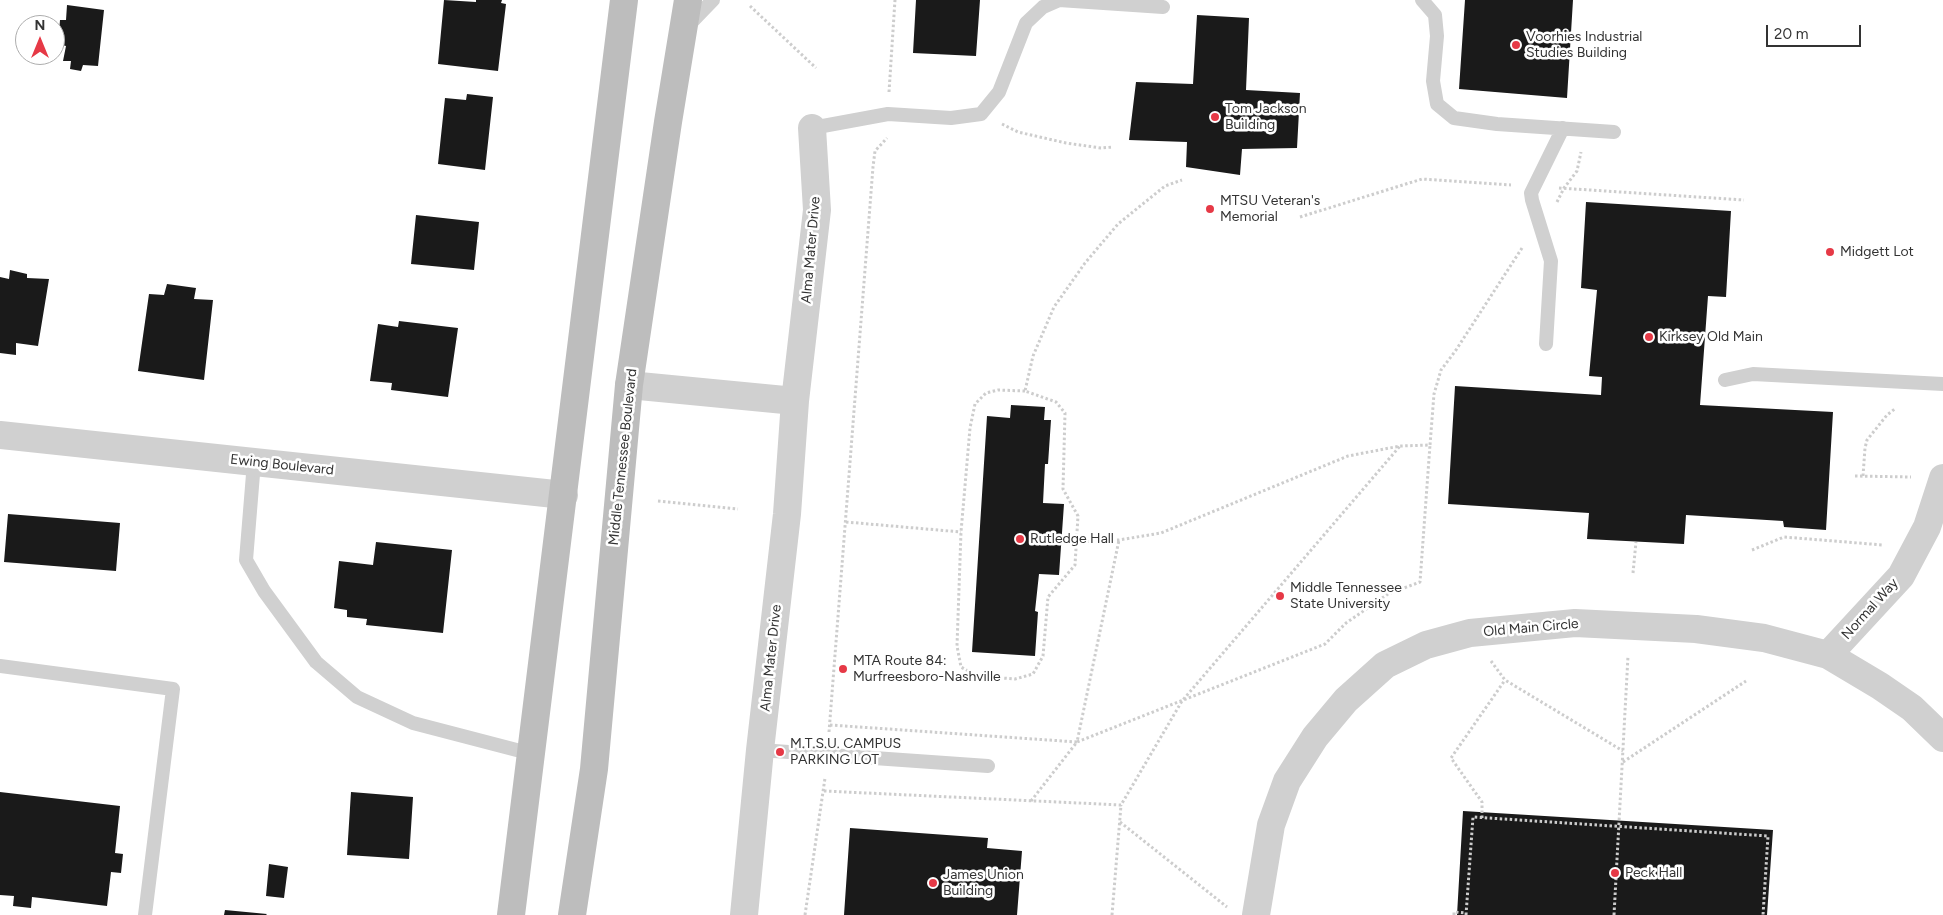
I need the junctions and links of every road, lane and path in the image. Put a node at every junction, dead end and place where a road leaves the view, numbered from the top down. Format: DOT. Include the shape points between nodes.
graph roads {
  1 [pos="624,0"];
  2 [pos="688,0"];
  3 [pos="713,0"];
  4 [pos="895,0"];
  5 [pos="1422,0"];
  6 [pos="750,6"];
  7 [pos="1163,6"];
  8 [pos="683,31"];
  9 [pos="816,68"];
  10 [pos="888,114"];
  11 [pos="981,114"];
  12 [pos="812,128"];
  13 [pos="1563,128"];
  14 [pos="1584,130"];
  15 [pos="1614,132"];
  16 [pos="1113,147"];
  17 [pos="1182,180"];
  18 [pos="1513,186"];
  19 [pos="1555,188"];
  20 [pos="1564,188"];
  21 [pos="1744,200"];
  22 [pos="1553,209"];
  23 [pos="1300,218"];
  24 [pos="1526,243"];
  25 [pos="1546,344"];
  26 [pos="1725,380"];
  27 [pos="1943,384"];
  28 [pos="629,385"];
  29 [pos="1025,391"];
  30 [pos="795,401"];
  31 [pos="1896,408"];
  32 [pos="0,435"];
  33 [pos="1430,445"];
  34 [pos="1400,446"];
  35 [pos="254,462"];
  36 [pos="1855,476"];
  37 [pos="1863,476"];
  38 [pos="1930,477"];
  39 [pos="564,495"];
  40 [pos="658,502"];
  41 [pos="738,509"];
  42 [pos="846,522"];
  43 [pos="961,532"];
  44 [pos="1119,540"];
  45 [pos="1077,542"];
  46 [pos="1636,542"];
  47 [pos="1885,545"];
  48 [pos="1752,550"];
  49 [pos="1633,573"];
  50 [pos="1470,633"];
  51 [pos="1628,648"];
  52 [pos="1828,655"];
  53 [pos="0,666"];
  54 [pos="1505,680"];
  55 [pos="1746,681"];
  56 [pos="1182,701"];
  57 [pos="830,725"];
  58 [pos="1943,738"];
  59 [pos="1077,742"];
  60 [pos="760,750"];
  61 [pos="1623,751"];
  62 [pos="532,754"];
  63 [pos="828,755"];
  64 [pos="1622,762"];
  65 [pos="988,766"];
  66 [pos="824,791"];
  67 [pos="1031,801"];
  68 [pos="1121,805"];
  69 [pos="1482,818"];
  70 [pos="1120,822"];
  71 [pos="1619,827"];
  72 [pos="1243,912"];
  73 [pos="1466,914"];
  74 [pos="145,915"];
  75 [pos="511,915"];
  76 [pos="572,915"];
  77 [pos="744,915"];
  78 [pos="804,915"];
  79 [pos="1112,915"];
  80 [pos="1454,915"];
  81 [pos="1614,915"];
  82 [pos="1762,915"];
  1 -- 39 [label="main road"];
  2 -- 8 [label="main road, Middle Tennessee Boulevard"];
  3 -- 8 [label="lane"];
  4 -- 10 [label="path"];
  5 -- 13 [label="lane" via="1435,14 1437,36 1433,81 1437,104 1454,118"];
  6 -- 9 [label="path"];
  7 -- 11 [label="lane" via="1059,0 1043,6 1026,23 999,92"];
  8 -- 28 [label="main road, Middle Tennessee Boulevard"];
  10 -- 11 [label="lane" via="951,118"];
  10 -- 12 [label="lane"];
  10 -- 42 [label="path" via="887,140 875,151 873,167"];
  11 -- 16 [label="path" via="1018,132 1066,143"];
  12 -- 30 [label="street, Alma Mater Drive" via="817,210"];
  13 -- 14 [label="lane"];
  13 -- 25 [label="lane" via="1531,192 1552,261"];
  14 -- 15 [label="lane"];
  14 -- 20 [label="path" via="1577,171"];
  17 -- 29 [label="path" via="1165,186 1125,218 1085,263 1054,307 1033,356"];
  18 -- 23 [label="path" via="1422,179"];
  19 -- 20 [label="path"];
  20 -- 21 [label="path"];
  20 -- 22 [label="path"];
  24 -- 33 [label="path" via="1441,370 1434,394"];
  26 -- 27 [label="lane" via="1753,374"];
  28 -- 30 [label="street"];
  28 -- 76 [label="main road, Middle Tennessee Boulevard" via="594,769"];
  29 -- 43 [label="path" via="986,393 975,404"];
  29 -- 45 [label="path" via="1056,402 1065,413 1063,489 1078,516"];
  30 -- 60 [label="street, Alma Mater Drive" via="787,514"];
  31 -- 37 [label="path" via="1867,440"];
  32 -- 35 [label="street, Ewing Boulevard"];
  33 -- 34 [label="path"];
  33 -- 56 [label="path" via="1420,582 1388,594 1346,623 1324,644"];
  34 -- 44 [label="path" via="1348,456 1161,533"];
  34 -- 56 [label="path"];
  35 -- 39 [label="street, Ewing Boulevard"];
  35 -- 62 [label="lane" via="246,560 316,662 357,697 413,723"];
  36 -- 37 [label="path"];
  37 -- 38 [label="path"];
  38 -- 52 [label="street, Normal Way" via="1927,528 1900,576"];
  39 -- 62 [label="main road"];
  40 -- 41 [label="path"];
  42 -- 43 [label="path"];
  42 -- 57 [label="path"];
  43 -- 45 [label="path" via="957,646 961,667 977,676 1015,679 1033,674 1043,656 1048,597 1075,565"];
  44 -- 45 [label="path"];
  44 -- 59 [label="path"];
  46 -- 49 [label="path"];
  47 -- 48 [label="path" via="1784,537"];
  50 -- 52 [label="street, Old Main Circle" via="1575,623 1696,629 1764,638"];
  50 -- 54 [label="path"];
  50 -- 72 [label="street, Old Main Circle" via="1426,645 1385,665 1346,700 1315,737 1288,781"];
  51 -- 61 [label="path"];
  52 -- 58 [label="street, Old Main Circle" via="1912,708"];
  53 -- 74 [label="lane" via="173,688"];
  54 -- 61 [label="path"];
  54 -- 69 [label="path" via="1451,758 1482,802"];
  55 -- 64 [label="path"];
  56 -- 59 [label="path"];
  56 -- 68 [label="path"];
  57 -- 59 [label="path"];
  57 -- 63 [label="path"];
  59 -- 67 [label="path"];
  60 -- 63 [label="lane"];
  60 -- 77 [label="street, Alma Mater Drive"];
  61 -- 64 [label="path"];
  62 -- 75 [label="main road"];
  63 -- 65 [label="lane"];
  63 -- 66 [label="path"];
  64 -- 71 [label="path"];
  66 -- 67 [label="path"];
  66 -- 78 [label="path"];
  67 -- 68 [label="path"];
  68 -- 70 [label="path"];
  69 -- 71 [label="path"];
  69 -- 73 [label="path" via="1472,817"];
  70 -- 72 [label="path"];
  70 -- 79 [label="path"];
  71 -- 81 [label="path"];
  71 -- 82 [label="path" via="1768,836"];
  73 -- 80 [label="path" via="1454,912"];
}
